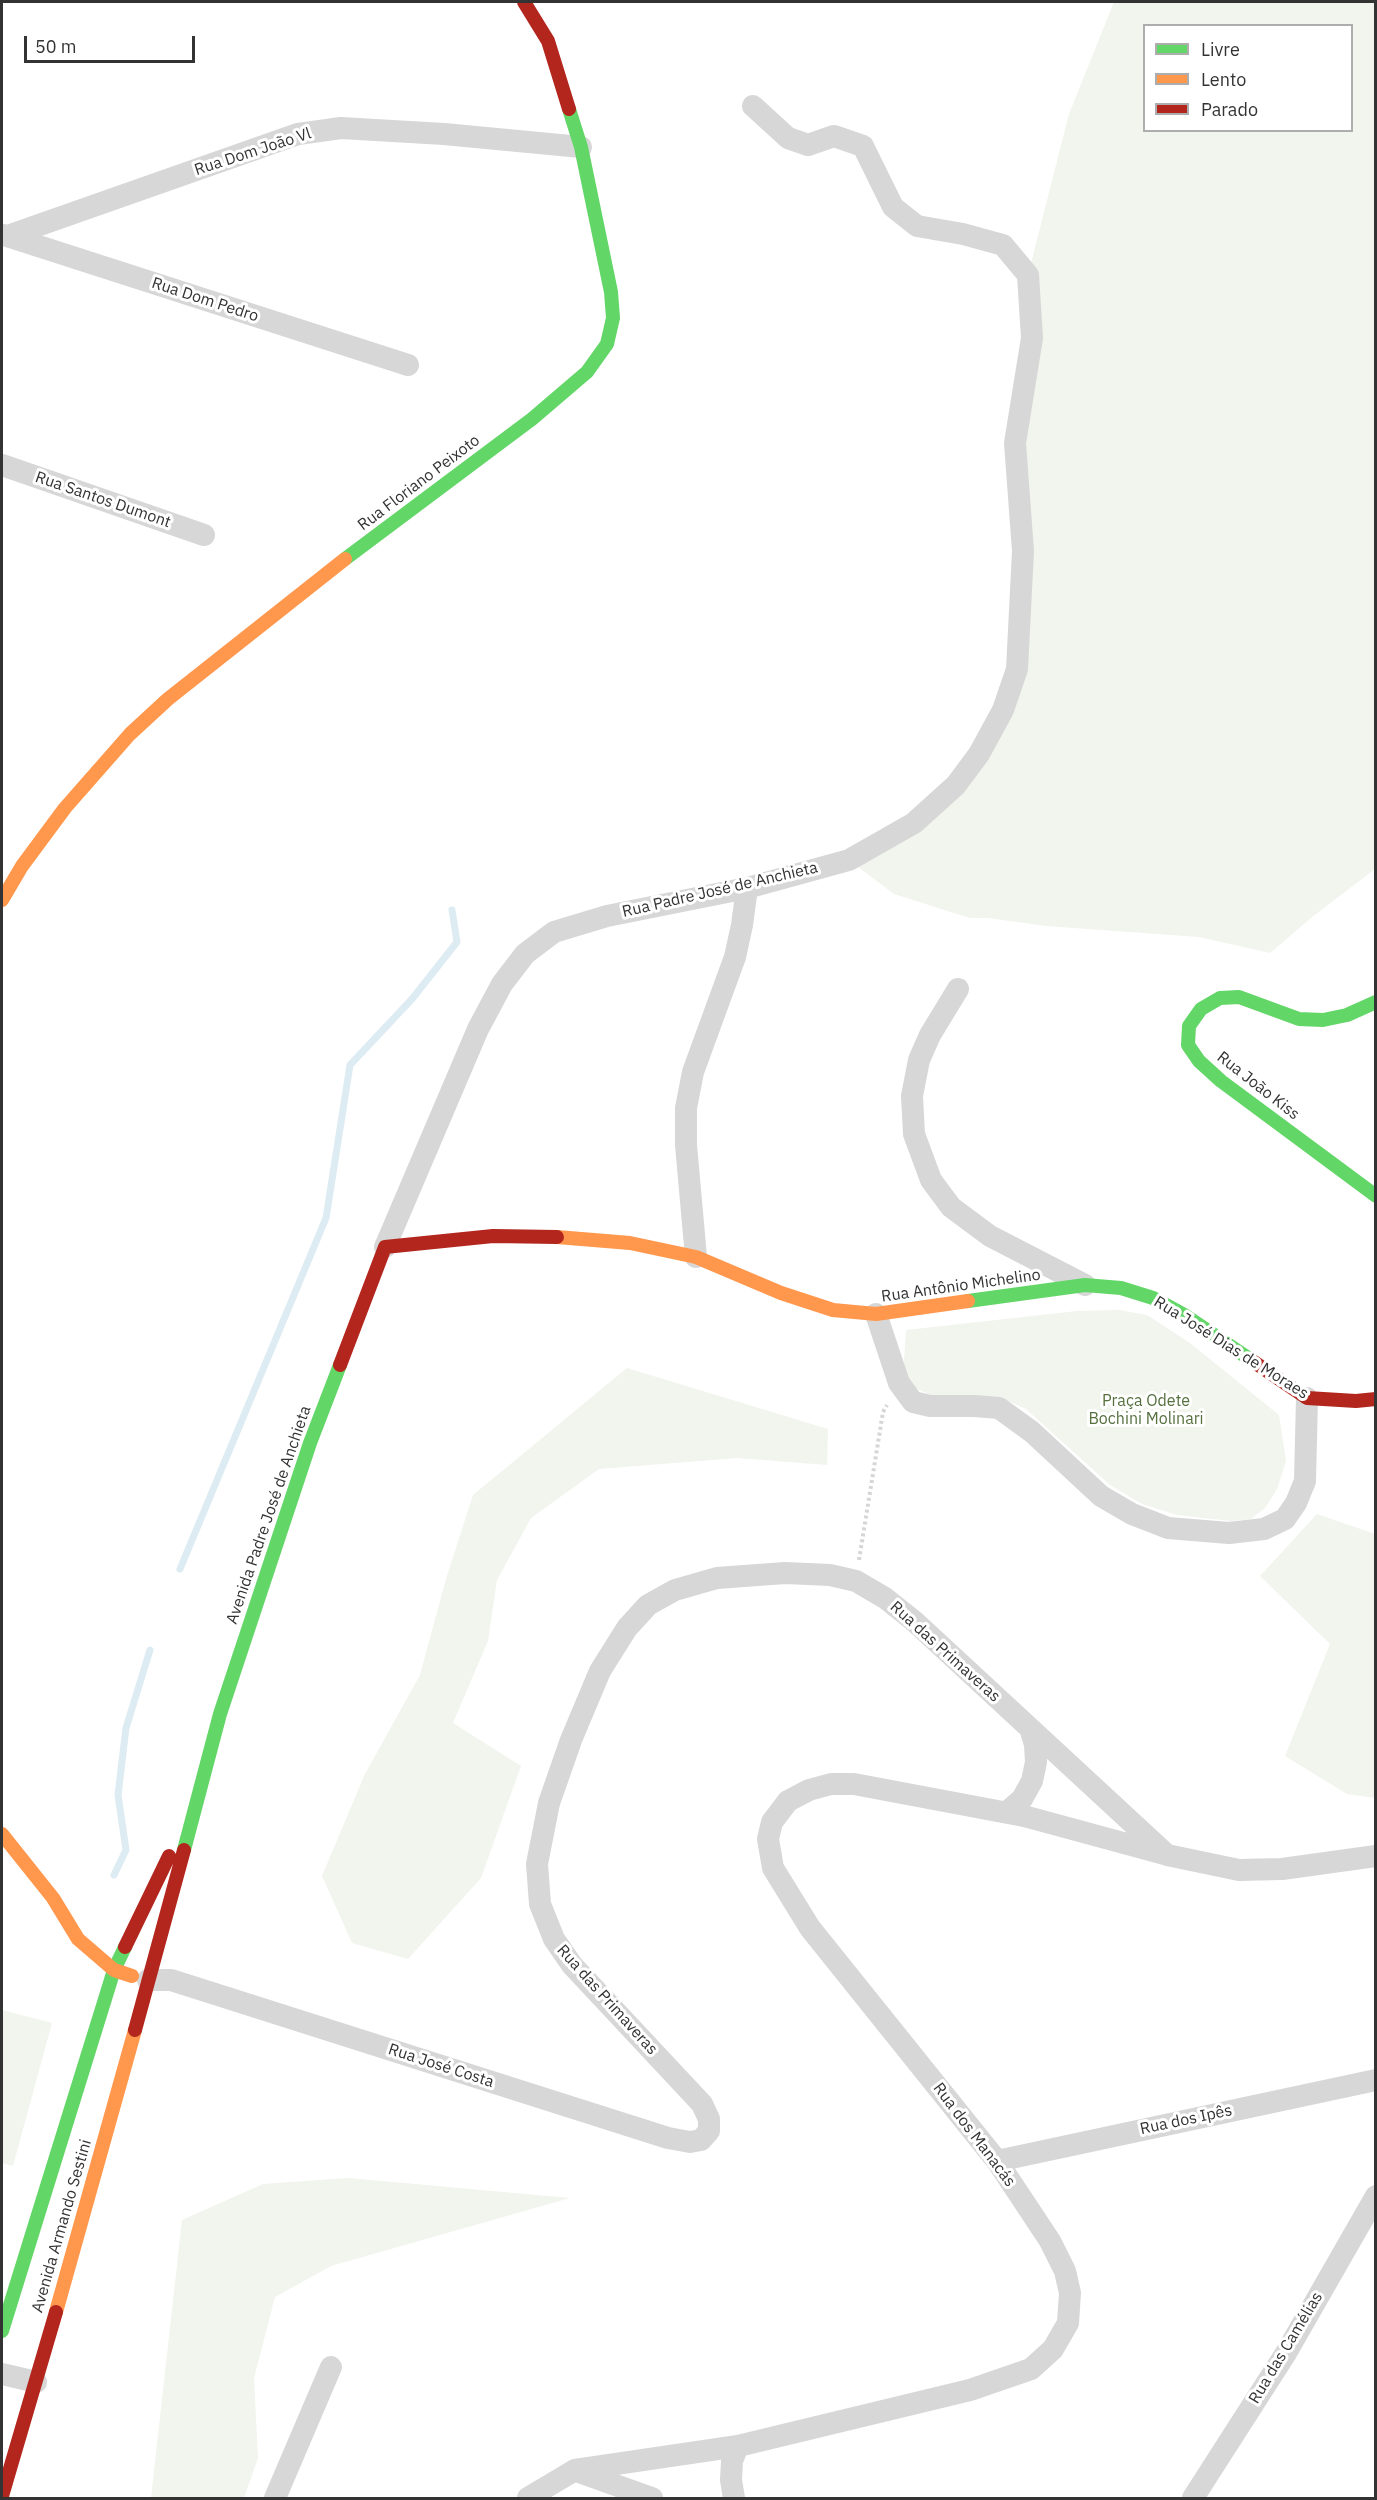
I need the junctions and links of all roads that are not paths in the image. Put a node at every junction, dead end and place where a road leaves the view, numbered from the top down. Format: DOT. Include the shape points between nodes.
graph roads {
  1 [pos="524,2"];
  2 [pos="753,106"];
  3 [pos="581,147"];
  4 [pos="5,235"];
  5 [pos="408,365"];
  6 [pos="2,465"];
  7 [pos="204,535"];
  8 [pos="747,888"];
  9 [pos="2,900"];
  10 [pos="958,989"];
  11 [pos="1376,1002"];
  12 [pos="1376,1196"];
  13 [pos="385,1247"];
  14 [pos="696,1257"];
  15 [pos="1085,1286"];
  16 [pos="876,1314"];
  17 [pos="1308,1398"];
  18 [pos="1376,1399"];
  19 [pos="1031,1731"];
  20 [pos="197,1798"];
  21 [pos="1007,1812"];
  22 [pos="2,1834"];
  23 [pos="1167,1855"];
  24 [pos="1376,1856"];
  25 [pos="53,1898"];
  26 [pos="84,1921"];
  27 [pos="136,1957"];
  28 [pos="114,1970"];
  29 [pos="1376,2080"];
  30 [pos="709,2131"];
  31 [pos="997,2161"];
  32 [pos="1376,2196"];
  33 [pos="2,2331"];
  34 [pos="330,2367"];
  35 [pos="2,2374"];
  36 [pos="36,2382"];
  37 [pos="738,2446"];
  38 [pos="575,2470"];
  39 [pos="2,2496"];
  40 [pos="275,2499"];
  41 [pos="528,2499"];
  42 [pos="652,2499"];
  43 [pos="734,2499"];
  44 [pos="1193,2499"];
  1 -- 3 [label="street, Rua Floriano Peixoto" via="548,41"];
  2 -- 8 [label="street, Rua Padre José de Anchieta" via="788,138 808,145 834,136 863,146 893,207 917,226 1003,245 1028,275 1032,333 1015,443 1023,551 1017,669 1003,710 979,754 956,785 914,823 849,860"];
  3 -- 4 [label="street, Rua Dom João Vl" via="341,128 298,134"];
  3 -- 9 [label="street, Rua Floriano Peixoto" via="613,318 607,344 587,372 532,419 372,538 168,699 130,734 65,808"];
  4 -- 5 [label="street, Rua Dom Pedro"];
  6 -- 7 [label="street, Rua Santos Dumont"];
  8 -- 13 [label="street, Rua Padre José de Anchieta" via="607,916 554,932 525,954 502,984 478,1029"];
  8 -- 14 [label="street" via="735,957 693,1072 686,1108"];
  10 -- 15 [label="street, Rua José Dias de Moraes" via="919,1060 912,1095 914,1134 931,1180 951,1207 990,1236"];
  11 -- 12 [label="street, Rua João Kiss" via="1323,1020 1299,1019 1239,998 1221,998 1201,1009 1190,1026 1188,1045 1221,1081"];
  13 -- 14 [label="street, Rua Antônio Michelino" via="493,1236 548,1236 630,1244"];
  13 -- 20 [label="street, Avenida Padre José de Anchieta" via="310,1443 220,1714"];
  14 -- 16 [label="street, Rua Antônio Michelino" via="833,1310"];
  15 -- 16 [label="street, Rua Antônio Michelino"];
  15 -- 17 [label="street, Rua José Dias de Moraes" via="1121,1288 1153,1298"];
  16 -- 17 [label="street" via="899,1383 913,1402 999,1408 1032,1432 1101,1496 1168,1528 1229,1533 1264,1529 1285,1519 1305,1481"];
  17 -- 18 [label="street, Rua José Dias de Moraes"];
  19 -- 21 [label="street" via="1036,1762 1032,1781 1022,1799"];
  19 -- 23 [label="street, Rua das Primaveras"];
  19 -- 30 [label="street, Rua das Primaveras" via="914,1621 856,1581 830,1575 785,1574 717,1578 675,1590 648,1605 627,1628 600,1671 549,1803 537,1864 540,1904 554,1939 572,1965 702,2104 709,2119"];
  20 -- 27 [label="street"];
  20 -- 27 [label="street"];
  21 -- 23 [label="street, Rua dos Manacás"];
  21 -- 31 [label="street, Rua dos Manacás" via="854,1784 831,1784 788,1801 772,1822 768,1839 773,1868 810,1928"];
  22 -- 25 [label="street"];
  23 -- 24 [label="street" via="1239,1870 1282,1869"];
  25 -- 26 [label="street"];
  25 -- 28 [label="street" via="78,1939"];
  27 -- 28 [label="street"];
  27 -- 28 [label="street, Avenida Armando Sestini"];
  27 -- 30 [label="street, Rua José Costa" via="171,1980 668,2138 690,2142 701,2140"];
  27 -- 36 [label="street, Avenida Armando Sestini"];
  28 -- 33 [label="street, Avenida Armando Sestini"];
  29 -- 31 [label="street, Rua dos Ipês"];
  31 -- 37 [label="street, Rua dos Manacás" via="1050,2241 1065,2271 1070,2293 1068,2323 1053,2349 1031,2369 970,2390"];
  32 -- 44 [label="street, Rua das Camélias" via="1286,2353"];
  34 -- 40 [label="street"];
  35 -- 36 [label="street"];
  36 -- 39 [label="street, Avenida Armando Sestini"];
  37 -- 38 [label="street, Rua dos Manacás"];
  37 -- 43 [label="street" via="731,2470"];
  38 -- 41 [label="street, Rua dos Manacás"];
  38 -- 42 [label="street"];
}
